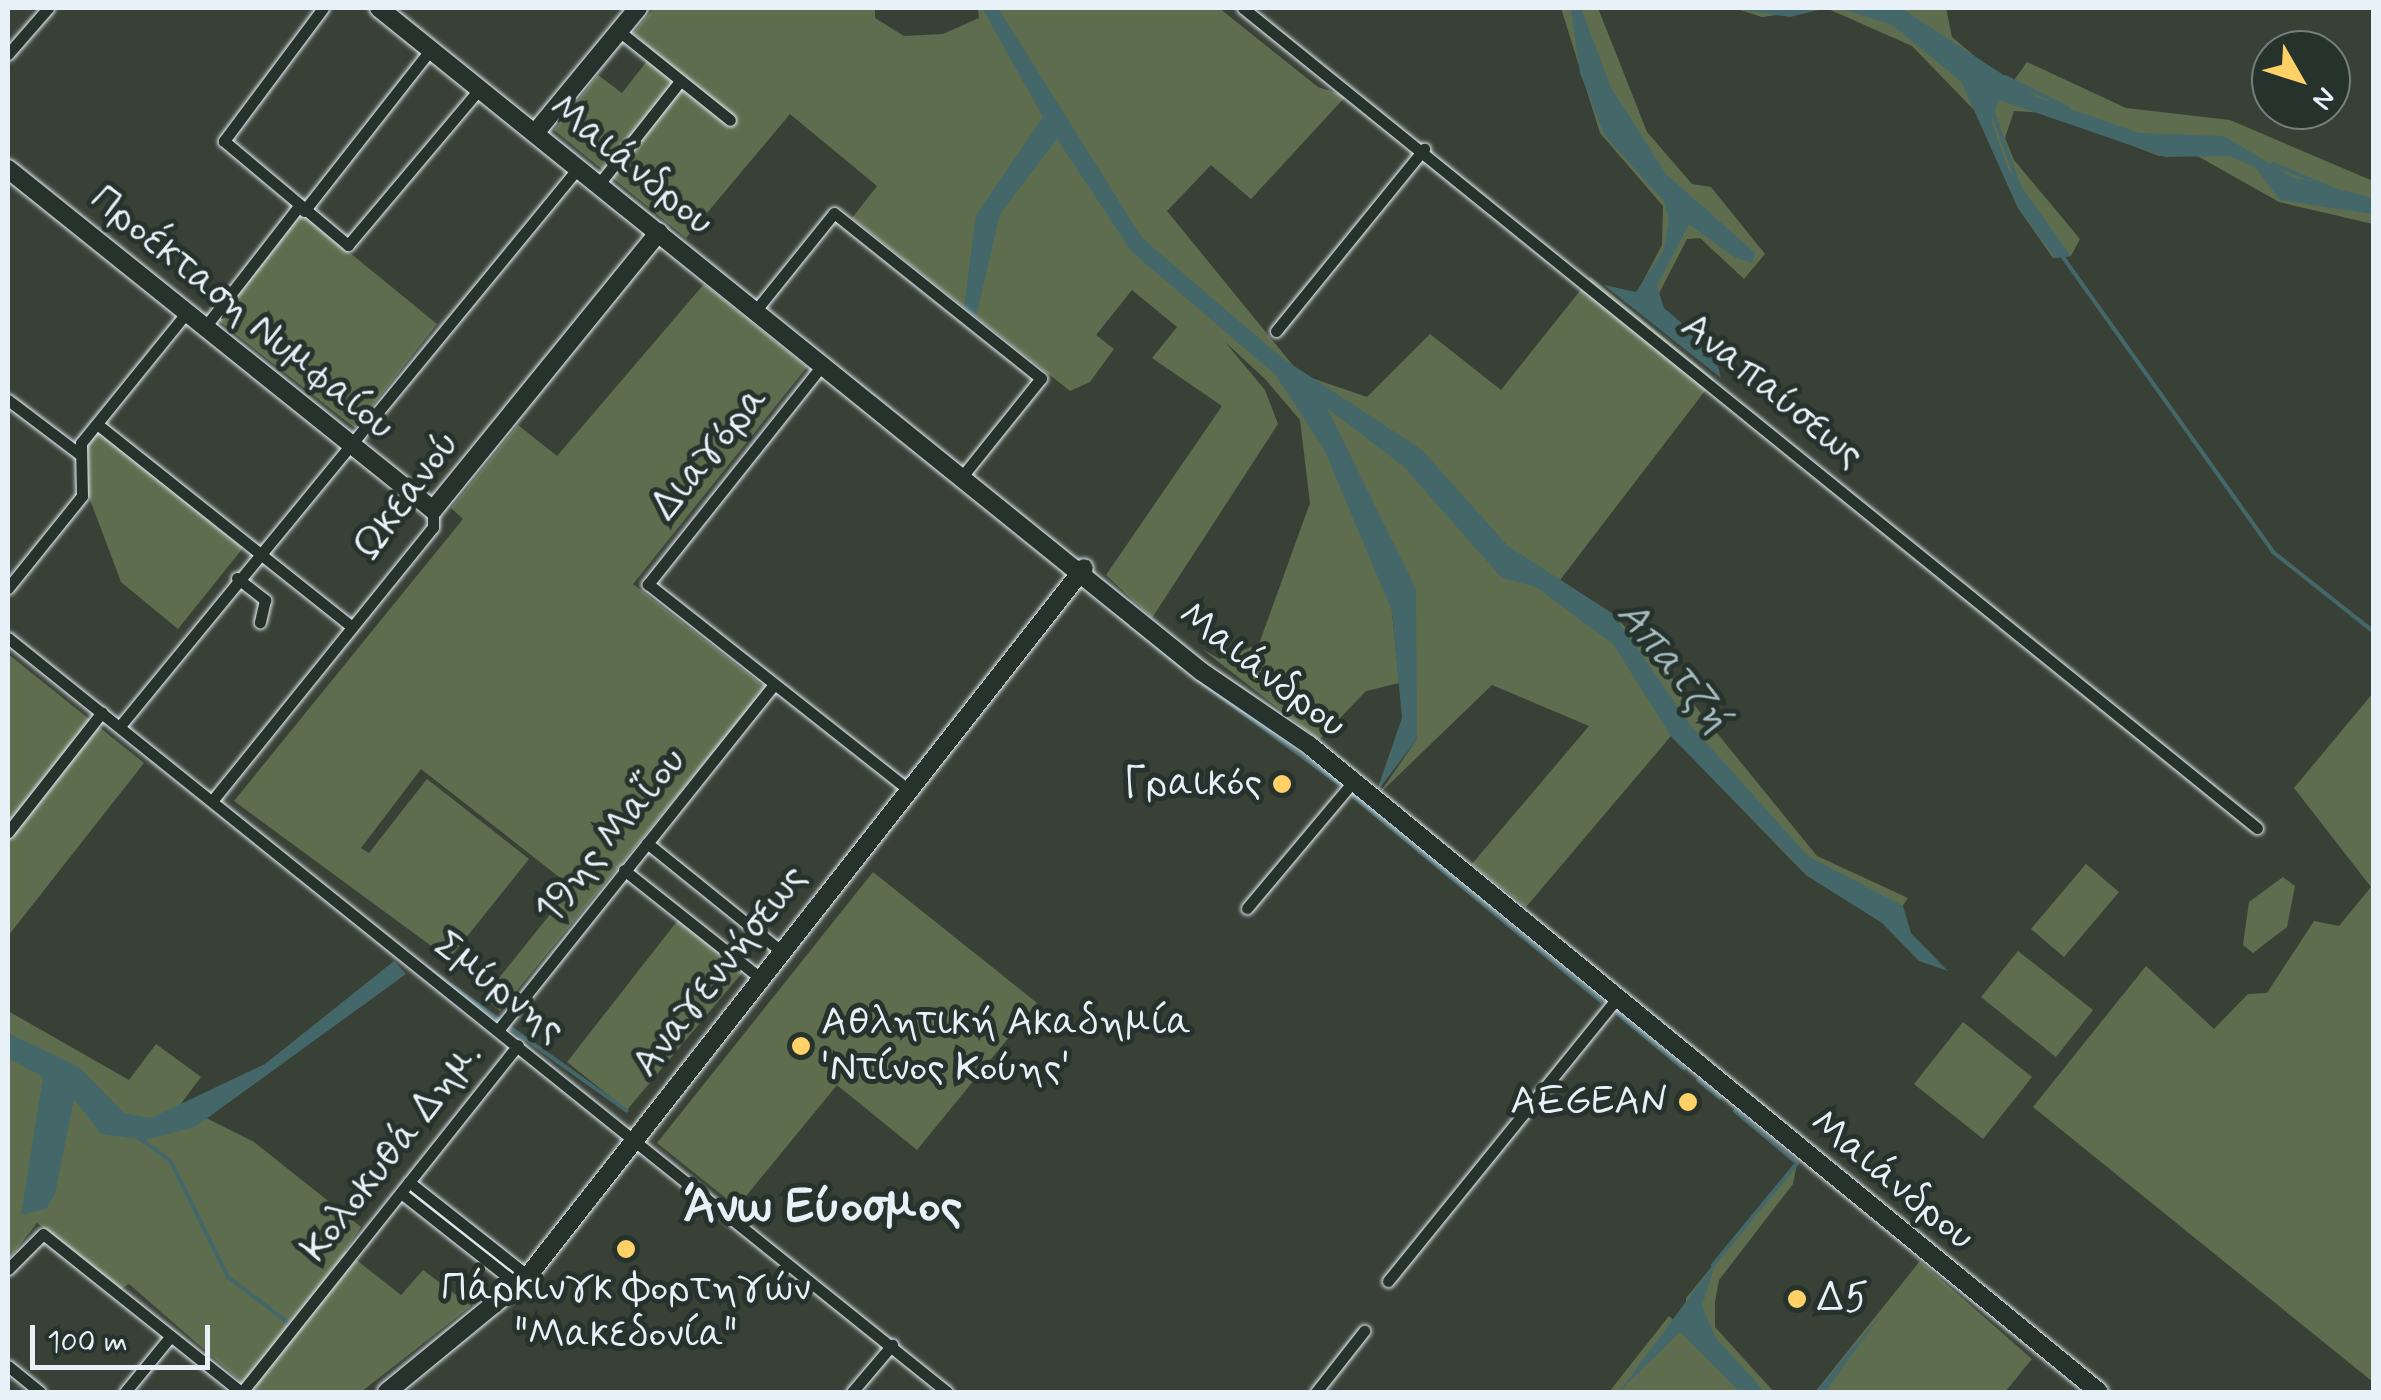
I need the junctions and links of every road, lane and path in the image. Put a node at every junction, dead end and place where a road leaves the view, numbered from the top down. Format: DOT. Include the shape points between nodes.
graph roads {
  1 [pos="48,8"];
  2 [pos="323,8"];
  3 [pos="638,8"];
  4 [pos="1244,8"];
  5 [pos="388,11"];
  6 [pos="619,32"];
  7 [pos="431,49"];
  8 [pos="8,54"];
  9 [pos="680,80"];
  10 [pos="480,88"];
  11 [pos="730,120"];
  12 [pos="535,133"];
  13 [pos="1424,149"];
  14 [pos="578,168"];
  15 [pos="8,170"];
  16 [pos="598,184"];
  17 [pos="301,208"];
  18 [pos="659,232"];
  19 [pos="756,310"];
  20 [pos="186,312"];
  21 [pos="205,327"];
  22 [pos="1276,332"];
  23 [pos="824,363"];
  24 [pos="8,400"];
  25 [pos="97,424"];
  26 [pos="349,444"];
  27 [pos="78,453"];
  28 [pos="964,474"];
  29 [pos="433,510"];
  30 [pos="259,553"];
  31 [pos="1084,568"];
  32 [pos="237,578"];
  33 [pos="8,588"];
  34 [pos="260,622"];
  35 [pos="352,627"];
  36 [pos="8,638"];
  37 [pos="774,684"];
  38 [pos="102,712"];
  39 [pos="120,726"];
  40 [pos="1351,784"];
  41 [pos="908,789"];
  42 [pos="212,801"];
  43 [pos="2257,828"];
  44 [pos="8,832"];
  45 [pos="647,842"];
  46 [pos="624,870"];
  47 [pos="1247,908"];
  48 [pos="780,951"];
  49 [pos="759,976"];
  50 [pos="1614,1002"];
  51 [pos="498,1029"];
  52 [pos="518,1045"];
  53 [pos="634,1136"];
  54 [pos="405,1188"];
  55 [pos="8,1269"];
  56 [pos="523,1281"];
  57 [pos="1388,1281"];
  58 [pos="1364,1332"];
  59 [pos="170,1336"];
  60 [pos="892,1345"];
  61 [pos="8,1366"];
  62 [pos="40,1392"];
  63 [pos="125,1392"];
  64 [pos="245,1392"];
  65 [pos="386,1392"];
  66 [pos="852,1392"];
  67 [pos="947,1392"];
  68 [pos="1316,1392"];
  69 [pos="2099,1392"];
  1 -- 8 [label="street"];
  2 -- 17 [label="street" via="224,141"];
  3 -- 6 [label="main road"];
  4 -- 13 [label="street, Αναπαύσεως"];
  5 -- 7 [label="main road, Μαιάνδρου"];
  6 -- 9 [label="street"];
  6 -- 12 [label="main road"];
  7 -- 10 [label="main road, Μαιάνδρου"];
  7 -- 17 [label="street"];
  9 -- 11 [label="street"];
  9 -- 16 [label="street"];
  10 -- 12 [label="main road, Μαιάνδρου"];
  10 -- 17 [label="street" via="348,246"];
  12 -- 14 [label="main road, Μαιάνδρου"];
  13 -- 22 [label="street"];
  13 -- 43 [label="street, Αναπαύσεως"];
  14 -- 16 [label="main road, Μαιάνδρου"];
  14 -- 26 [label="street"];
  15 -- 20 [label="main road, Προέκταση Νυμφαίου"];
  16 -- 18 [label="main road, Μαιάνδρου"];
  17 -- 21 [label="street"];
  18 -- 19 [label="main road, Μαιάνδρου"];
  18 -- 29 [label="main road, Ωκεανού"];
  19 -- 23 [label="main road, Μαιάνδρου"];
  19 -- 28 [label="street" via="834,213 1041,378"];
  20 -- 21 [label="main road, Προέκταση Νυμφαίου"];
  20 -- 25 [label="street"];
  21 -- 26 [label="main road, Προέκταση Νυμφαίου"];
  23 -- 28 [label="main road, Μαιάνδρου"];
  23 -- 37 [label="street, Διαγόρα" via="648,584"];
  24 -- 27 [label="street"];
  25 -- 27 [label="street"];
  25 -- 30 [label="street"];
  26 -- 29 [label="main road, Προέκταση Νυμφαίου"];
  26 -- 30 [label="street"];
  27 -- 33 [label="street" via="82,496"];
  28 -- 31 [label="main road, Μαιάνδρου"];
  29 -- 35 [label="street, Ωκεανού" via="433,528"];
  30 -- 32 [label="street"];
  30 -- 35 [label="street"];
  31 -- 40 [label="main road, Μαιάνδρου"];
  31 -- 41 [label="main road, Αναγεννήσεως"];
  32 -- 34 [label="street" via="265,600"];
  32 -- 39 [label="street"];
  35 -- 42 [label="street, Ωκεανού"];
  36 -- 38 [label="street, Σμύρνης"];
  37 -- 41 [label="street"];
  37 -- 45 [label="street, 19ης Μαΐου"];
  38 -- 39 [label="street, Σμύρνης"];
  38 -- 44 [label="street"];
  39 -- 42 [label="street, Σμύρνης"];
  40 -- 47 [label="street"];
  40 -- 50 [label="main road, Μαιάνδρου"];
  41 -- 48 [label="main road, Αναγεννήσεως"];
  42 -- 51 [label="street, Σμύρνης"];
  45 -- 46 [label="street, 19ης Μαΐου"];
  45 -- 48 [label="street"];
  46 -- 49 [label="street"];
  46 -- 51 [label="street, 19ης Μαΐου"];
  48 -- 49 [label="main road, Αναγεννήσεως"];
  49 -- 53 [label="main road, Αναγεννήσεως"];
  50 -- 57 [label="street"];
  50 -- 69 [label="main road, Μαιάνδρου"];
  51 -- 52 [label="street, Σμύρνης"];
  52 -- 53 [label="street, Σμύρνης"];
  52 -- 54 [label="street, Κολοκυθά Δημ."];
  53 -- 56 [label="main road, Αναγεννήσεως"];
  53 -- 60 [label="street, Σμύρνης"];
  54 -- 56 [label="street"];
  54 -- 64 [label="street, Κολοκυθά Δημ."];
  55 -- 59 [label="street" via="43,1234"];
  56 -- 65 [label="main road, Αναγεννήσεως"];
  58 -- 68 [label="street"];
  59 -- 63 [label="street"];
  59 -- 64 [label="street"];
  60 -- 66 [label="street"];
  60 -- 67 [label="street, Σμύρνης"];
  61 -- 62 [label="street"];
}
